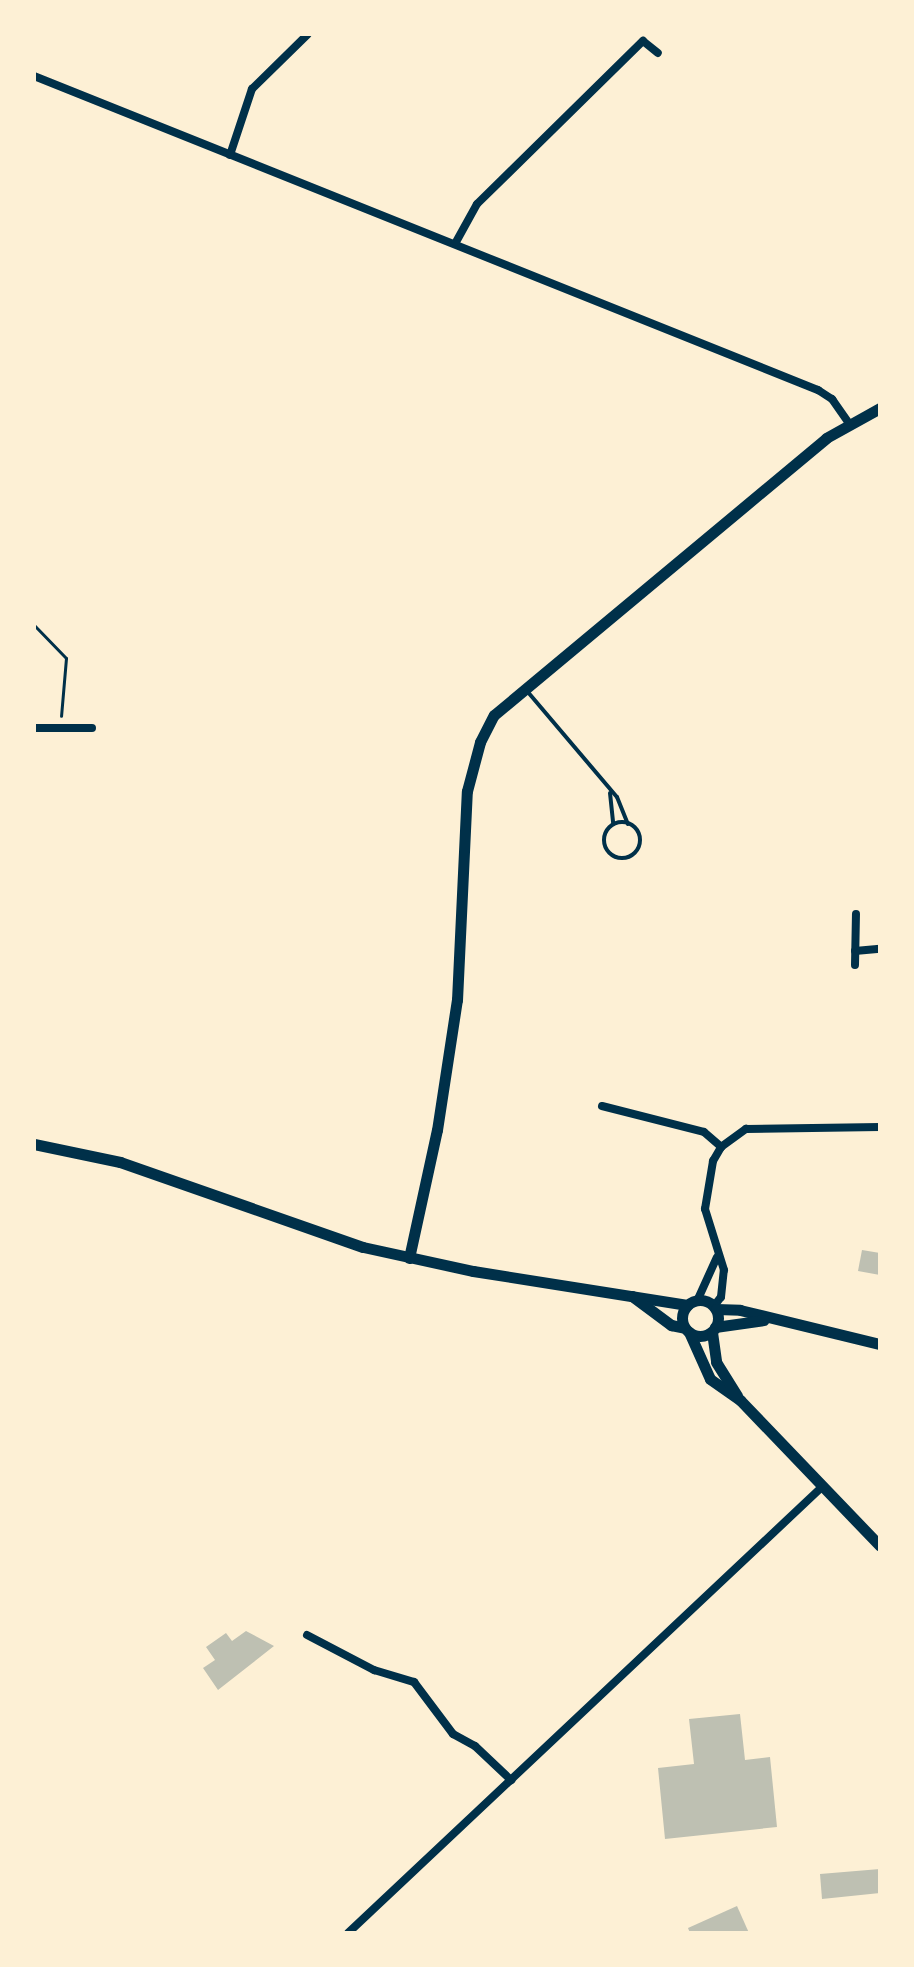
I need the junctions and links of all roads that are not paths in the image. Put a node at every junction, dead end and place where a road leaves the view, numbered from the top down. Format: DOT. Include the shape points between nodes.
graph roads {
  1 [pos="308,34"];
  2 [pos="642,38"];
  3 [pos="658,53"];
  4 [pos="34,76"];
  5 [pos="230,155"];
  6 [pos="456,242"];
  7 [pos="880,408"];
  8 [pos="848,422"];
  9 [pos="523,687"];
  10 [pos="34,728"];
  11 [pos="92,728"];
  12 [pos="610,793"];
  13 [pos="613,824"];
  14 [pos="628,824"];
  15 [pos="856,914"];
  16 [pos="880,949"];
  17 [pos="855,951"];
  18 [pos="855,965"];
  19 [pos="602,1106"];
  20 [pos="880,1127"];
  21 [pos="34,1144"];
  22 [pos="721,1147"];
  23 [pos="717,1257"];
  24 [pos="409,1258"];
  25 [pos="632,1296"];
  26 [pos="692,1302"];
  27 [pos="715,1307"];
  28 [pos="765,1320"];
  29 [pos="687,1330"];
  30 [pos="714,1330"];
  31 [pos="880,1344"];
  32 [pos="740,1400"];
  33 [pos="823,1486"];
  34 [pos="880,1546"];
  35 [pos="307,1635"];
  36 [pos="511,1780"];
  37 [pos="348,1933"];
  1 -- 5 [label="street" via="252,89"];
  2 -- 3 [label="street"];
  2 -- 6 [label="street" via="477,204"];
  4 -- 5 [label="street"];
  5 -- 6 [label="street"];
  6 -- 8 [label="street" via="818,390 832,399"];
  7 -- 8 [label="street"];
  8 -- 9 [label="street"];
  9 -- 12 [label="lane"];
  9 -- 24 [label="street" via="494,715 471,768 457,1000 437,1130"];
  10 -- 11 [label="street"];
  12 -- 13 [label="lane"];
  12 -- 14 [label="lane"];
  13 -- 14 [label="lane"];
  13 -- 14 [label="lane" via="604,845 622,859 634,854 640,843 638,831"];
  15 -- 17 [label="street"];
  16 -- 17 [label="street"];
  17 -- 18 [label="street"];
  19 -- 22 [label="street" via="704,1132"];
  20 -- 22 [label="street" via="746,1129"];
  21 -- 24 [label="street" via="120,1162"];
  22 -- 23 [label="street" via="713,1161 705,1209"];
  23 -- 26 [label="street"];
  23 -- 27 [label="street" via="724,1270"];
  24 -- 25 [label="street"];
  25 -- 26 [label="street"];
  25 -- 29 [label="street" via="671,1325"];
  26 -- 27 [label="street"];
  26 -- 29 [label="street" via="682,1316"];
  27 -- 28 [label="street"];
  27 -- 30 [label="street"];
  28 -- 30 [label="street"];
  28 -- 31 [label="street"];
  29 -- 30 [label="street"];
  29 -- 32 [label="street" via="710,1379"];
  30 -- 32 [label="street" via="716,1362"];
  32 -- 33 [label="street"];
  33 -- 34 [label="street"];
  33 -- 36 [label="street"];
  35 -- 36 [label="street" via="374,1670 414,1682 453,1734 475,1746"];
  36 -- 37 [label="street"];
}
